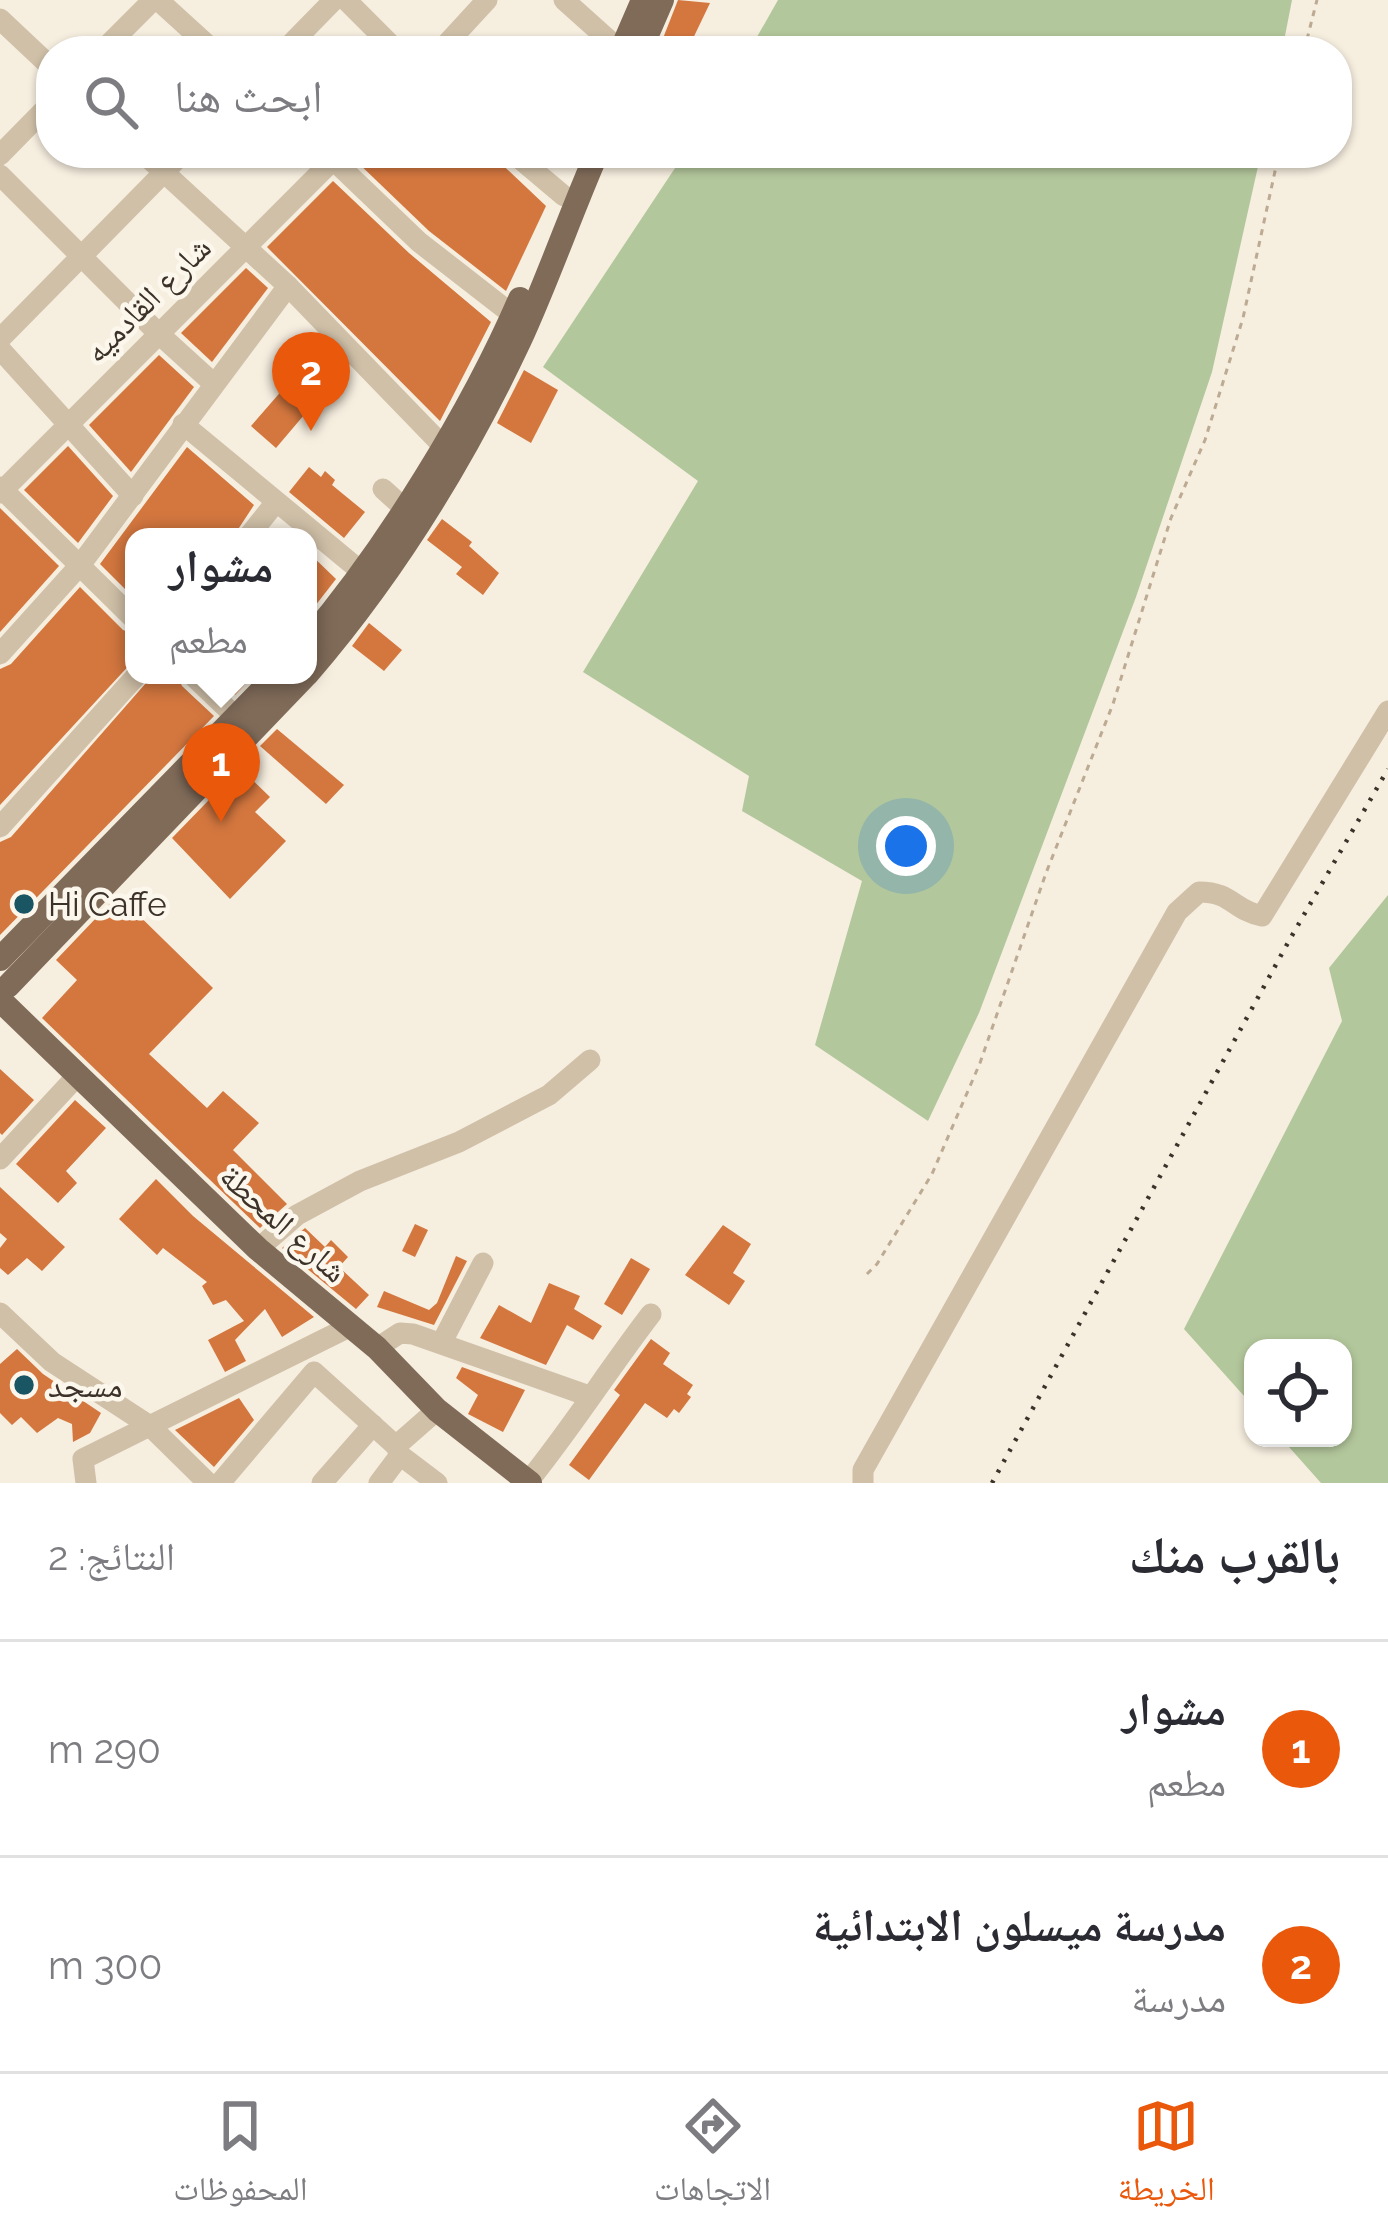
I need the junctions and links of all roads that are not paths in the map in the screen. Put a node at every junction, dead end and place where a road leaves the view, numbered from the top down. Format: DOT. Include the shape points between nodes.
graph roads {
  1 [pos="155,0"];
  2 [pos="334,0"];
  3 [pos="346,0"];
  4 [pos="488,0"];
  5 [pos="564,0"];
  6 [pos="643,0"];
  7 [pos="662,0"];
  8 [pos="0,19"];
  9 [pos="118,36"];
  10 [pos="197,36"];
  11 [pos="299,36"];
  12 [pos="382,36"];
  13 [pos="454,36"];
  14 [pos="604,36"];
  15 [pos="627,36"];
  16 [pos="646,36"];
  17 [pos="36,53"];
  18 [pos="36,118"];
  19 [pos="0,154"];
  20 [pos="158,168"];
  21 [pos="169,168"];
  22 [pos="321,168"];
  23 [pos="346,168"];
  24 [pos="531,168"];
  25 [pos="574,168"];
  26 [pos="590,168"];
  27 [pos="164,173"];
  28 [pos="0,175"];
  29 [pos="564,196"];
  30 [pos="244,248"];
  31 [pos="81,256"];
  32 [pos="287,286"];
  33 [pos="517,327"];
  34 [pos="159,334"];
  35 [pos="0,339"];
  36 [pos="0,349"];
  37 [pos="214,384"];
  38 [pos="184,424"];
  39 [pos="68,425"];
  40 [pos="442,445"];
  41 [pos="382,489"];
  42 [pos="1,490"];
  43 [pos="133,496"];
  44 [pos="276,502"];
  45 [pos="404,508"];
  46 [pos="255,528"];
  47 [pos="308,528"];
  48 [pos="317,535"];
  49 [pos="81,565"];
  50 [pos="363,572"];
  51 [pos="125,610"];
  52 [pos="317,629"];
  53 [pos="0,654"];
  54 [pos="317,662"];
  55 [pos="129,684"];
  56 [pos="201,684"];
  57 [pos="269,684"];
  58 [pos="297,684"];
  59 [pos="1388,711"];
  60 [pos="237,718"];
  61 [pos="1,824"];
  62 [pos="2,984"];
  63 [pos="590,1060"];
  64 [pos="77,1076"];
  65 [pos="2,1154"];
  66 [pos="258,1249"];
  67 [pos="483,1263"];
  68 [pos="651,1314"];
  69 [pos="4,1324"];
  70 [pos="351,1326"];
  71 [pos="442,1342"];
  72 [pos="377,1348"];
  73 [pos="589,1396"];
  74 [pos="437,1410"];
  75 [pos="373,1425"];
  76 [pos="150,1426"];
  77 [pos="399,1450"];
  78 [pos="86,1483"];
  79 [pos="208,1483"];
  80 [pos="220,1483"];
  81 [pos="322,1483"];
  82 [pos="379,1483"];
  83 [pos="436,1483"];
  84 [pos="528,1483"];
  85 [pos="863,1483"];
  1 -- 9 [label="street"];
  1 -- 10 [label="street"];
  2 -- 11 [label="street"];
  3 -- 12 [label="street"];
  4 -- 13 [label="street"];
  5 -- 14 [label="street"];
  6 -- 15 [label="main road"];
  7 -- 16 [label="main road"];
  8 -- 17 [label="street"];
  18 -- 19 [label="street"];
  20 -- 27 [label="street"];
  21 -- 27 [label="street"];
  22 -- 30 [label="street, شارع القادميه"];
  23 -- 33 [label="street"];
  24 -- 29 [label="street"];
  25 -- 29 [label="main road"];
  26 -- 33 [label="main road"];
  27 -- 30 [label="street"];
  27 -- 31 [label="street"];
  28 -- 31 [label="street"];
  29 -- 33 [label="main road"];
  30 -- 32 [label="street"];
  30 -- 34 [label="street, شارع القادميه"];
  31 -- 34 [label="street"];
  31 -- 35 [label="street"];
  32 -- 37 [label="street"];
  32 -- 40 [label="street"];
  33 -- 40 [label="main road"];
  33 -- 54 [label="main road" via="464,448 372,596"];
  34 -- 37 [label="street"];
  34 -- 39 [label="street, شارع القادميه"];
  36 -- 39 [label="street"];
  37 -- 38 [label="street"];
  38 -- 43 [label="street"];
  38 -- 44 [label="street"];
  39 -- 42 [label="street, شارع القادميه"];
  39 -- 43 [label="street"];
  40 -- 45 [label="main road"];
  41 -- 45 [label="street"];
  42 -- 49 [label="street"];
  43 -- 49 [label="street"];
  44 -- 46 [label="street"];
  44 -- 47 [label="street"];
  45 -- 50 [label="main road"];
  48 -- 50 [label="street"];
  49 -- 51 [label="street"];
  49 -- 53 [label="street"];
  50 -- 52 [label="main road"];
  55 -- 61 [label="street"];
  56 -- 60 [label="street"];
  57 -- 60 [label="main road"];
  58 -- 62 [label="main road"];
  59 -- 85 [label="street" via="1262,916 1219,892 1199,892 1177,912 862,1469"];
  60 -- 62 [label="main road"];
  62 -- 64 [label="main road, شارع المحطة"];
  63 -- 66 [label="street" via="549,1096 360,1181 297,1215"];
  64 -- 65 [label="street"];
  64 -- 66 [label="main road, شارع المحطة"];
  66 -- 70 [label="main road, شارع المحطة"];
  67 -- 71 [label="street"];
  68 -- 73 [label="street"];
  69 -- 76 [label="street"];
  70 -- 72 [label="main road, شارع المحطة"];
  70 -- 76 [label="street"];
  71 -- 72 [label="street" via="400,1333"];
  71 -- 73 [label="street"];
  72 -- 74 [label="main road, شارع المحطة"];
  73 -- 84 [label="street"];
  74 -- 77 [label="street"];
  74 -- 84 [label="main road, شارع المحطة"];
  75 -- 77 [label="street"];
  75 -- 80 [label="street" via="314,1372"];
  75 -- 81 [label="street"];
  76 -- 78 [label="street" via="83,1460"];
  76 -- 79 [label="street"];
  77 -- 82 [label="street"];
  77 -- 83 [label="street"];
}
